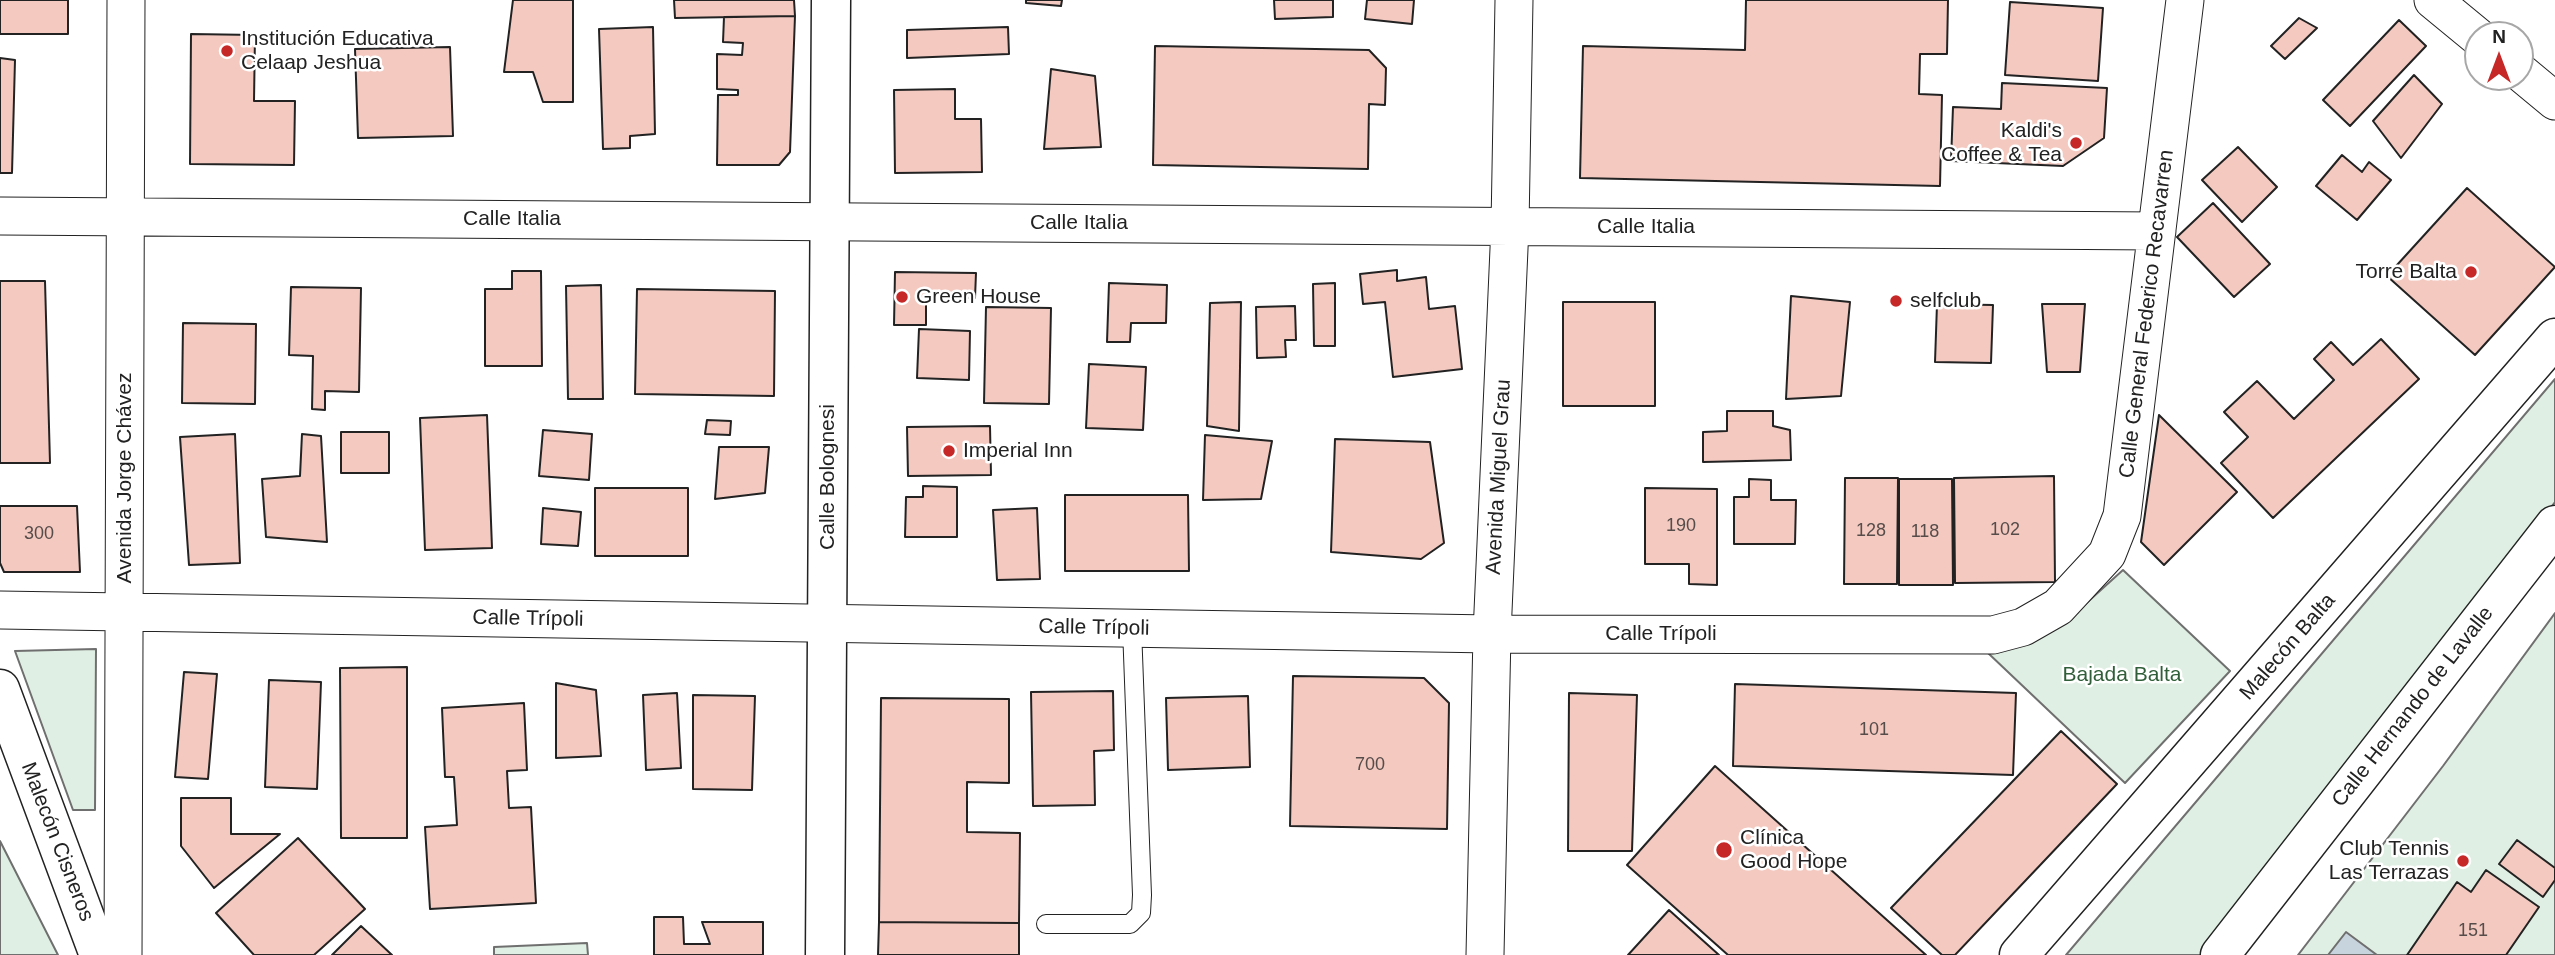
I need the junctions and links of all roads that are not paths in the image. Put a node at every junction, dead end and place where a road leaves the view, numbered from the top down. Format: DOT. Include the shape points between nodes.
graph roads {
  1 [pos="126,0"];
  2 [pos="831,0"];
  3 [pos="1514,0"];
  4 [pos="2185,0"];
  5 [pos="2433,0"];
  6 [pos="2464,25"];
  7 [pos="2534,84"];
  8 [pos="2555,102"];
  9 [pos="0,216"];
  10 [pos="126,216"];
  11 [pos="829,221"];
  12 [pos="1510,226"];
  13 [pos="2157,231"];
  14 [pos="2555,338"];
  15 [pos="2555,525"];
  16 [pos="2555,560"];
  17 [pos="2058,607"];
  18 [pos="0,610"];
  19 [pos="124,613"];
  20 [pos="827,624"];
  21 [pos="1132,628"];
  22 [pos="1492,634"];
  23 [pos="0,689"];
  24 [pos="1046,924"];
  25 [pos="99,955"];
  26 [pos="123,955"];
  27 [pos="825,955"];
  28 [pos="1485,955"];
  29 [pos="2019,955"];
  30 [pos="2220,955"];
  31 [pos="2248,955"];
  1 -- 10 [label="street, Avenida Jorge Chávez"];
  2 -- 11 [label="main road, Calle Bolognesi"];
  3 -- 12 [label="street, Avenida Miguel Grau"];
  4 -- 13 [label="street, Calle General Federico Recavarren"];
  5 -- 6 [label="street"];
  7 -- 8 [label="street"];
  9 -- 10 [label="street, Calle Italia"];
  10 -- 11 [label="street, Calle Italia"];
  10 -- 19 [label="street, Avenida Jorge Chávez"];
  11 -- 12 [label="street, Calle Italia"];
  11 -- 20 [label="main road, Calle Bolognesi"];
  12 -- 13 [label="street, Calle Italia"];
  12 -- 22 [label="street, Avenida Miguel Grau"];
  13 -- 17 [label="street, Calle General Federico Recavarren" via="2122,516 2107,554"];
  14 -- 29 [label="main road, Malecón Balta"];
  15 -- 30 [label="main road, Calle Hernando de Lavalle"];
  16 -- 31 [label="main road, Calle Hernando de Lavalle"];
  17 -- 22 [label="street, Calle Trípoli" via="2023,627 1993,635"];
  18 -- 19 [label="street, Calle Trípoli"];
  19 -- 20 [label="street, Calle Trípoli"];
  19 -- 26 [label="street, Avenida Jorge Chávez"];
  20 -- 21 [label="street, Calle Trípoli"];
  20 -- 27 [label="main road, Calle Bolognesi"];
  21 -- 22 [label="street, Calle Trípoli"];
  21 -- 24 [label="lane" via="1140,914 1130,924"];
  22 -- 28 [label="street, Avenida Miguel Grau"];
  23 -- 25 [label="main road, Malecón Cisneros"];
}
